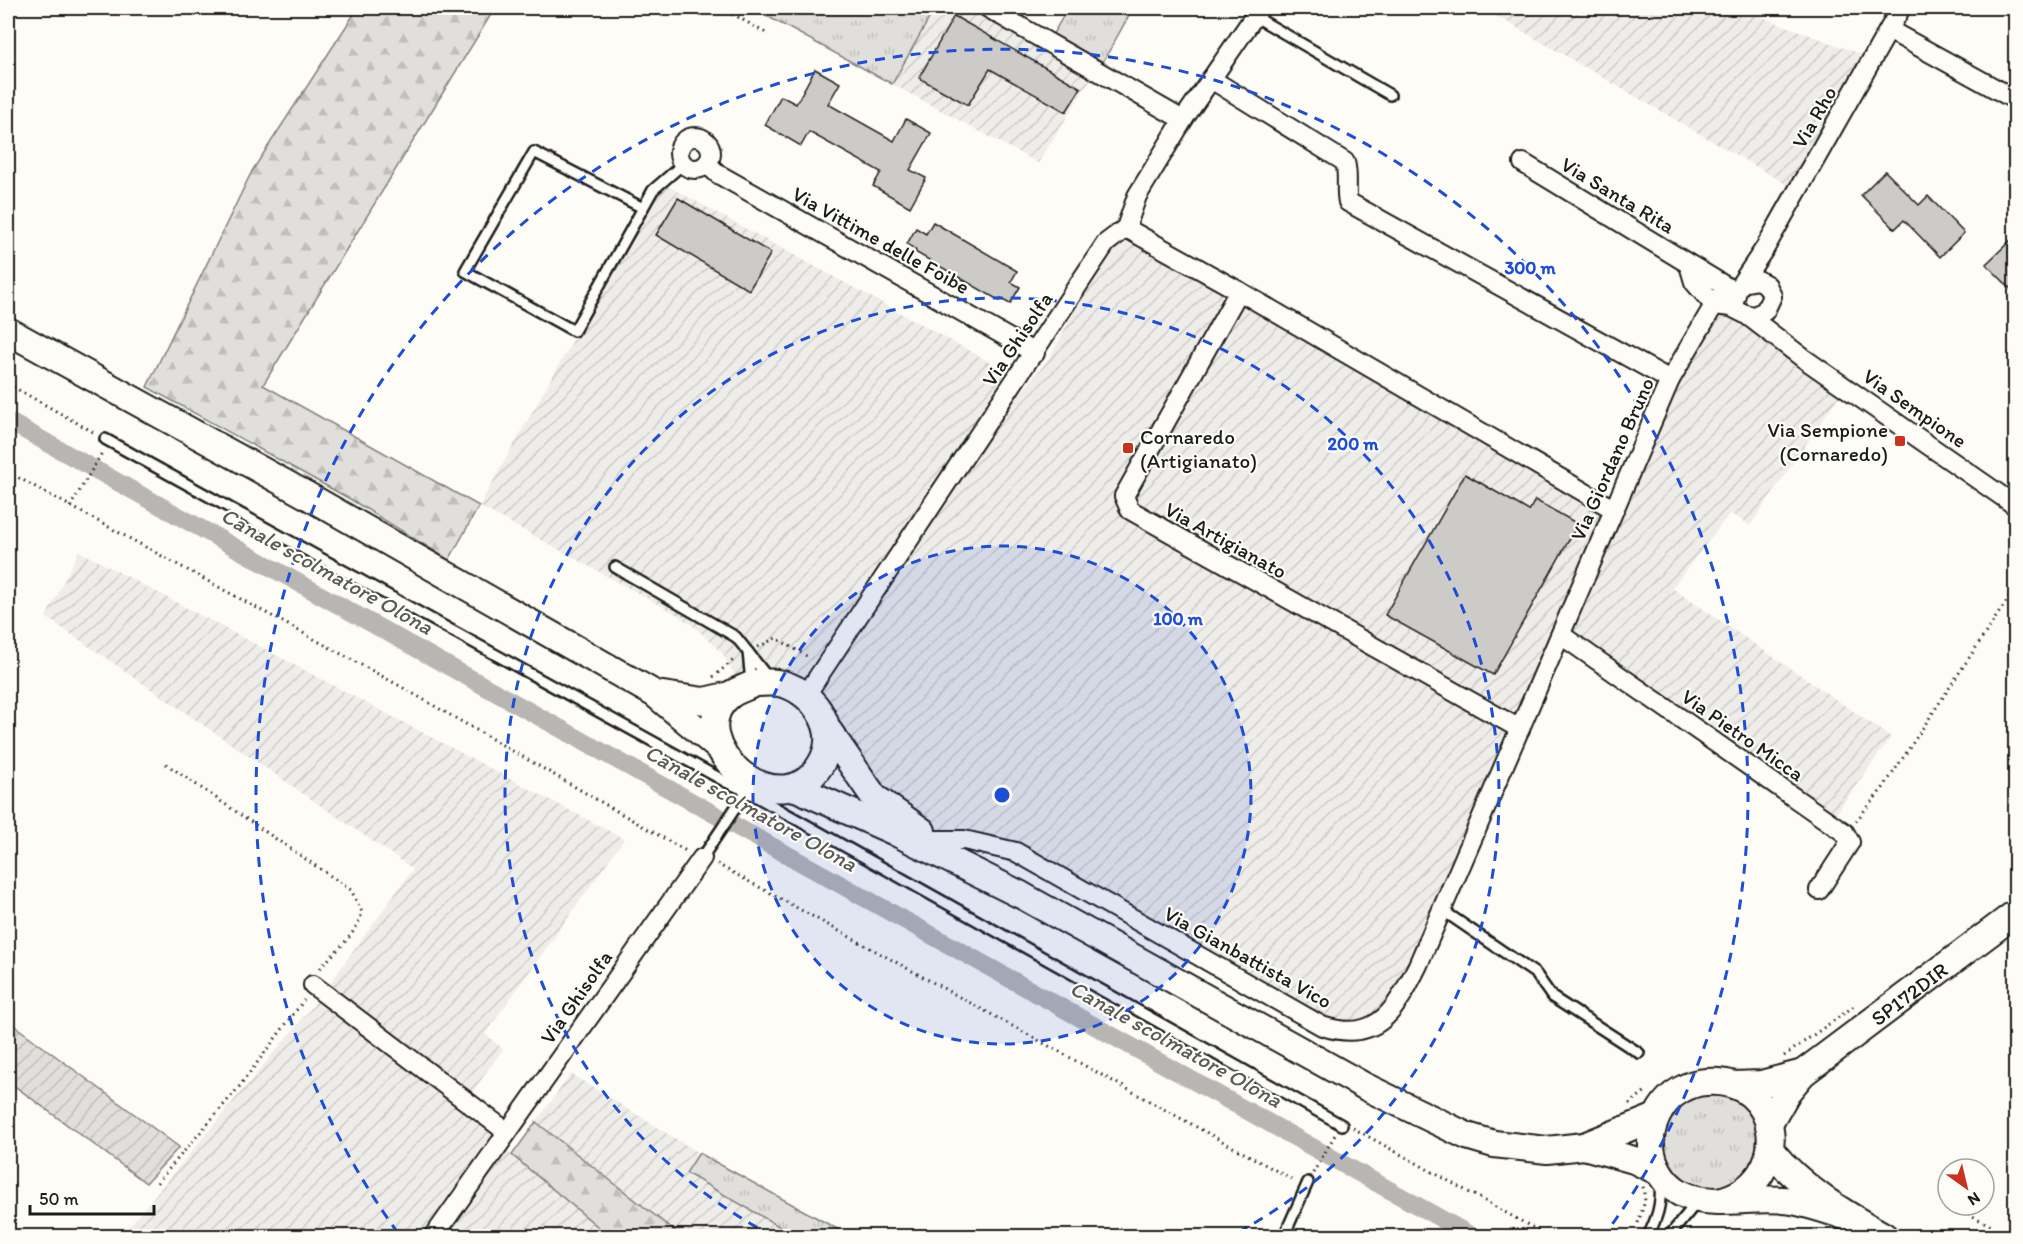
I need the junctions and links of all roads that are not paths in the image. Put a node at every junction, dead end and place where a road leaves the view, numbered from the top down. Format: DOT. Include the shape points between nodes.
graph roads {
  1 [pos="988,8"];
  2 [pos="1901,8"];
  3 [pos="1257,12"];
  4 [pos="1888,30"];
  5 [pos="1211,79"];
  6 [pos="1390,95"];
  7 [pos="2016,100"];
  8 [pos="1183,120"];
  9 [pos="683,164"];
  10 [pos="706,164"];
  11 [pos="1522,164"];
  12 [pos="643,208"];
  13 [pos="1126,228"];
  14 [pos="1765,248"];
  15 [pos="1689,265"];
  16 [pos="1764,282"];
  17 [pos="1737,287"];
  18 [pos="1239,291"];
  19 [pos="1714,305"];
  20 [pos="1767,309"];
  21 [pos="1744,313"];
  22 [pos="8,332"];
  23 [pos="1789,348"];
  24 [pos="1035,353"];
  25 [pos="1670,380"];
  26 [pos="105,444"];
  27 [pos="2016,506"];
  28 [pos="1612,509"];
  29 [pos="615,567"];
  30 [pos="1561,635"];
  31 [pos="748,652"];
  32 [pos="751,688"];
  33 [pos="656,694"];
  34 [pos="806,695"];
  35 [pos="1520,729"];
  36 [pos="828,730"];
  37 [pos="718,748"];
  38 [pos="794,787"];
  39 [pos="746,791"];
  40 [pos="935,840"];
  41 [pos="702,858"];
  42 [pos="1819,890"];
  43 [pos="1021,895"];
  44 [pos="1442,910"];
  45 [pos="2016,914"];
  46 [pos="313,986"];
  47 [pos="1639,1053"];
  48 [pos="1803,1073"];
  49 [pos="1733,1085"];
  50 [pos="1656,1117"];
  51 [pos="1769,1124"];
  52 [pos="1342,1125"];
  53 [pos="507,1132"];
  54 [pos="1584,1146"];
  55 [pos="1771,1151"];
  56 [pos="1659,1172"];
  57 [pos="1308,1182"];
  58 [pos="1709,1201"];
  59 [pos="1853,1219"];
  60 [pos="434,1236"];
  61 [pos="1284,1236"];
  62 [pos="1648,1236"];
  63 [pos="1669,1236"];
  64 [pos="1884,1236"];
  1 -- 8 [label="street"];
  2 -- 4 [label="street, Via Rho"];
  3 -- 5 [label="street"];
  3 -- 6 [label="lane"];
  4 -- 7 [label="street"];
  4 -- 14 [label="street, Via Rho"];
  5 -- 8 [label="street"];
  5 -- 25 [label="street" via="1345,162 1348,202"];
  8 -- 13 [label="street" via="1137,196"];
  9 -- 10 [label="street" via="698,169"];
  9 -- 10 [label="street" via="679,150 684,141 694,137 708,144 711,154"];
  9 -- 12 [label="lane" via="652,190"];
  10 -- 24 [label="street, Via Vittime delle Foibe"];
  11 -- 15 [label="street, Via Santa Rita"];
  12 -- 12 [label="lane" via="574,331 465,272 534,152"];
  13 -- 18 [label="street"];
  13 -- 24 [label="street, Via Ghisolfa" via="1106,243"];
  14 -- 16 [label="street, Via Rho"];
  14 -- 17 [label="street, Via Rho"];
  15 -- 17 [label="street, Via Santa Rita"];
  15 -- 19 [label="street" via="1694,282"];
  16 -- 17 [label="street" via="1751,279"];
  16 -- 20 [label="street" via="1772,296"];
  17 -- 19 [label="street, Via Giordano Bruno" via="1724,293"];
  17 -- 21 [label="street" via="1735,300"];
  18 -- 28 [label="street"];
  18 -- 35 [label="street, Via Artigianato" via="1124,496 1125,503 1139,516"];
  19 -- 21 [label="street"];
  19 -- 25 [label="street, Via Giordano Bruno"];
  20 -- 21 [label="street" via="1760,315"];
  20 -- 23 [label="street, Via Sempione"];
  21 -- 23 [label="street, Via Sempione"];
  22 -- 33 [label="main road" via="308,496"];
  23 -- 27 [label="street, Via Sempione"];
  24 -- 34 [label="street, Via Ghisolfa"];
  25 -- 28 [label="street, Via Giordano Bruno"];
  26 -- 39 [label="lane"];
  28 -- 30 [label="street, Via Giordano Bruno"];
  29 -- 31 [label="lane" via="736,637"];
  30 -- 35 [label="street, Via Gianbattista Vico"];
  30 -- 42 [label="street, Via Pietro Micca" via="1845,832 1850,842"];
  31 -- 32 [label="lane"];
  31 -- 32 [label="lane"];
  32 -- 33 [label="main road" via="704,701"];
  32 -- 34 [label="main road" via="778,683"];
  32 -- 37 [label="main road" via="719,710 715,729"];
  33 -- 37 [label="main road"];
  34 -- 36 [label="main road"];
  35 -- 44 [label="street, Via Gianbattista Vico"];
  36 -- 38 [label="main road" via="826,753 820,766"];
  36 -- 40 [label="main road" via="874,797"];
  37 -- 39 [label="main road"];
  38 -- 39 [label="main road"];
  38 -- 43 [label="main road"];
  39 -- 41 [label="lane, Via Ghisolfa"];
  39 -- 52 [label="lane"];
  40 -- 43 [label="main road"];
  40 -- 44 [label="street, Via Gianbattista Vico" via="964,840 1016,852 1322,1026 1341,1032 1363,1030 1398,1005"];
  41 -- 53 [label="street, Via Ghisolfa"];
  43 -- 54 [label="main road" via="1445,1127 1494,1144 1522,1148"];
  44 -- 47 [label="lane" via="1536,974 1552,997"];
  45 -- 48 [label="main road, SP172DIR"];
  46 -- 53 [label="street"];
  48 -- 49 [label="main road" via="1761,1084"];
  48 -- 51 [label="main road"];
  49 -- 50 [label="main road" via="1714,1081 1686,1087 1669,1098"];
  49 -- 51 [label="main road" via="1759,1104"];
  50 -- 54 [label="main road"];
  50 -- 56 [label="main road" via="1651,1146"];
  51 -- 55 [label="main road"];
  53 -- 60 [label="street, Via Ghisolfa"];
  54 -- 56 [label="main road" via="1625,1157"];
  55 -- 58 [label="main road" via="1766,1167 1753,1185 1740,1194"];
  55 -- 59 [label="main road" via="1786,1170"];
  56 -- 58 [label="main road" via="1680,1193"];
  56 -- 62 [label="lane" via="1662,1197"];
  57 -- 61 [label="lane"];
  58 -- 59 [label="main road" via="1791,1201"];
  58 -- 63 [label="lane"];
  59 -- 64 [label="main road"];
}
